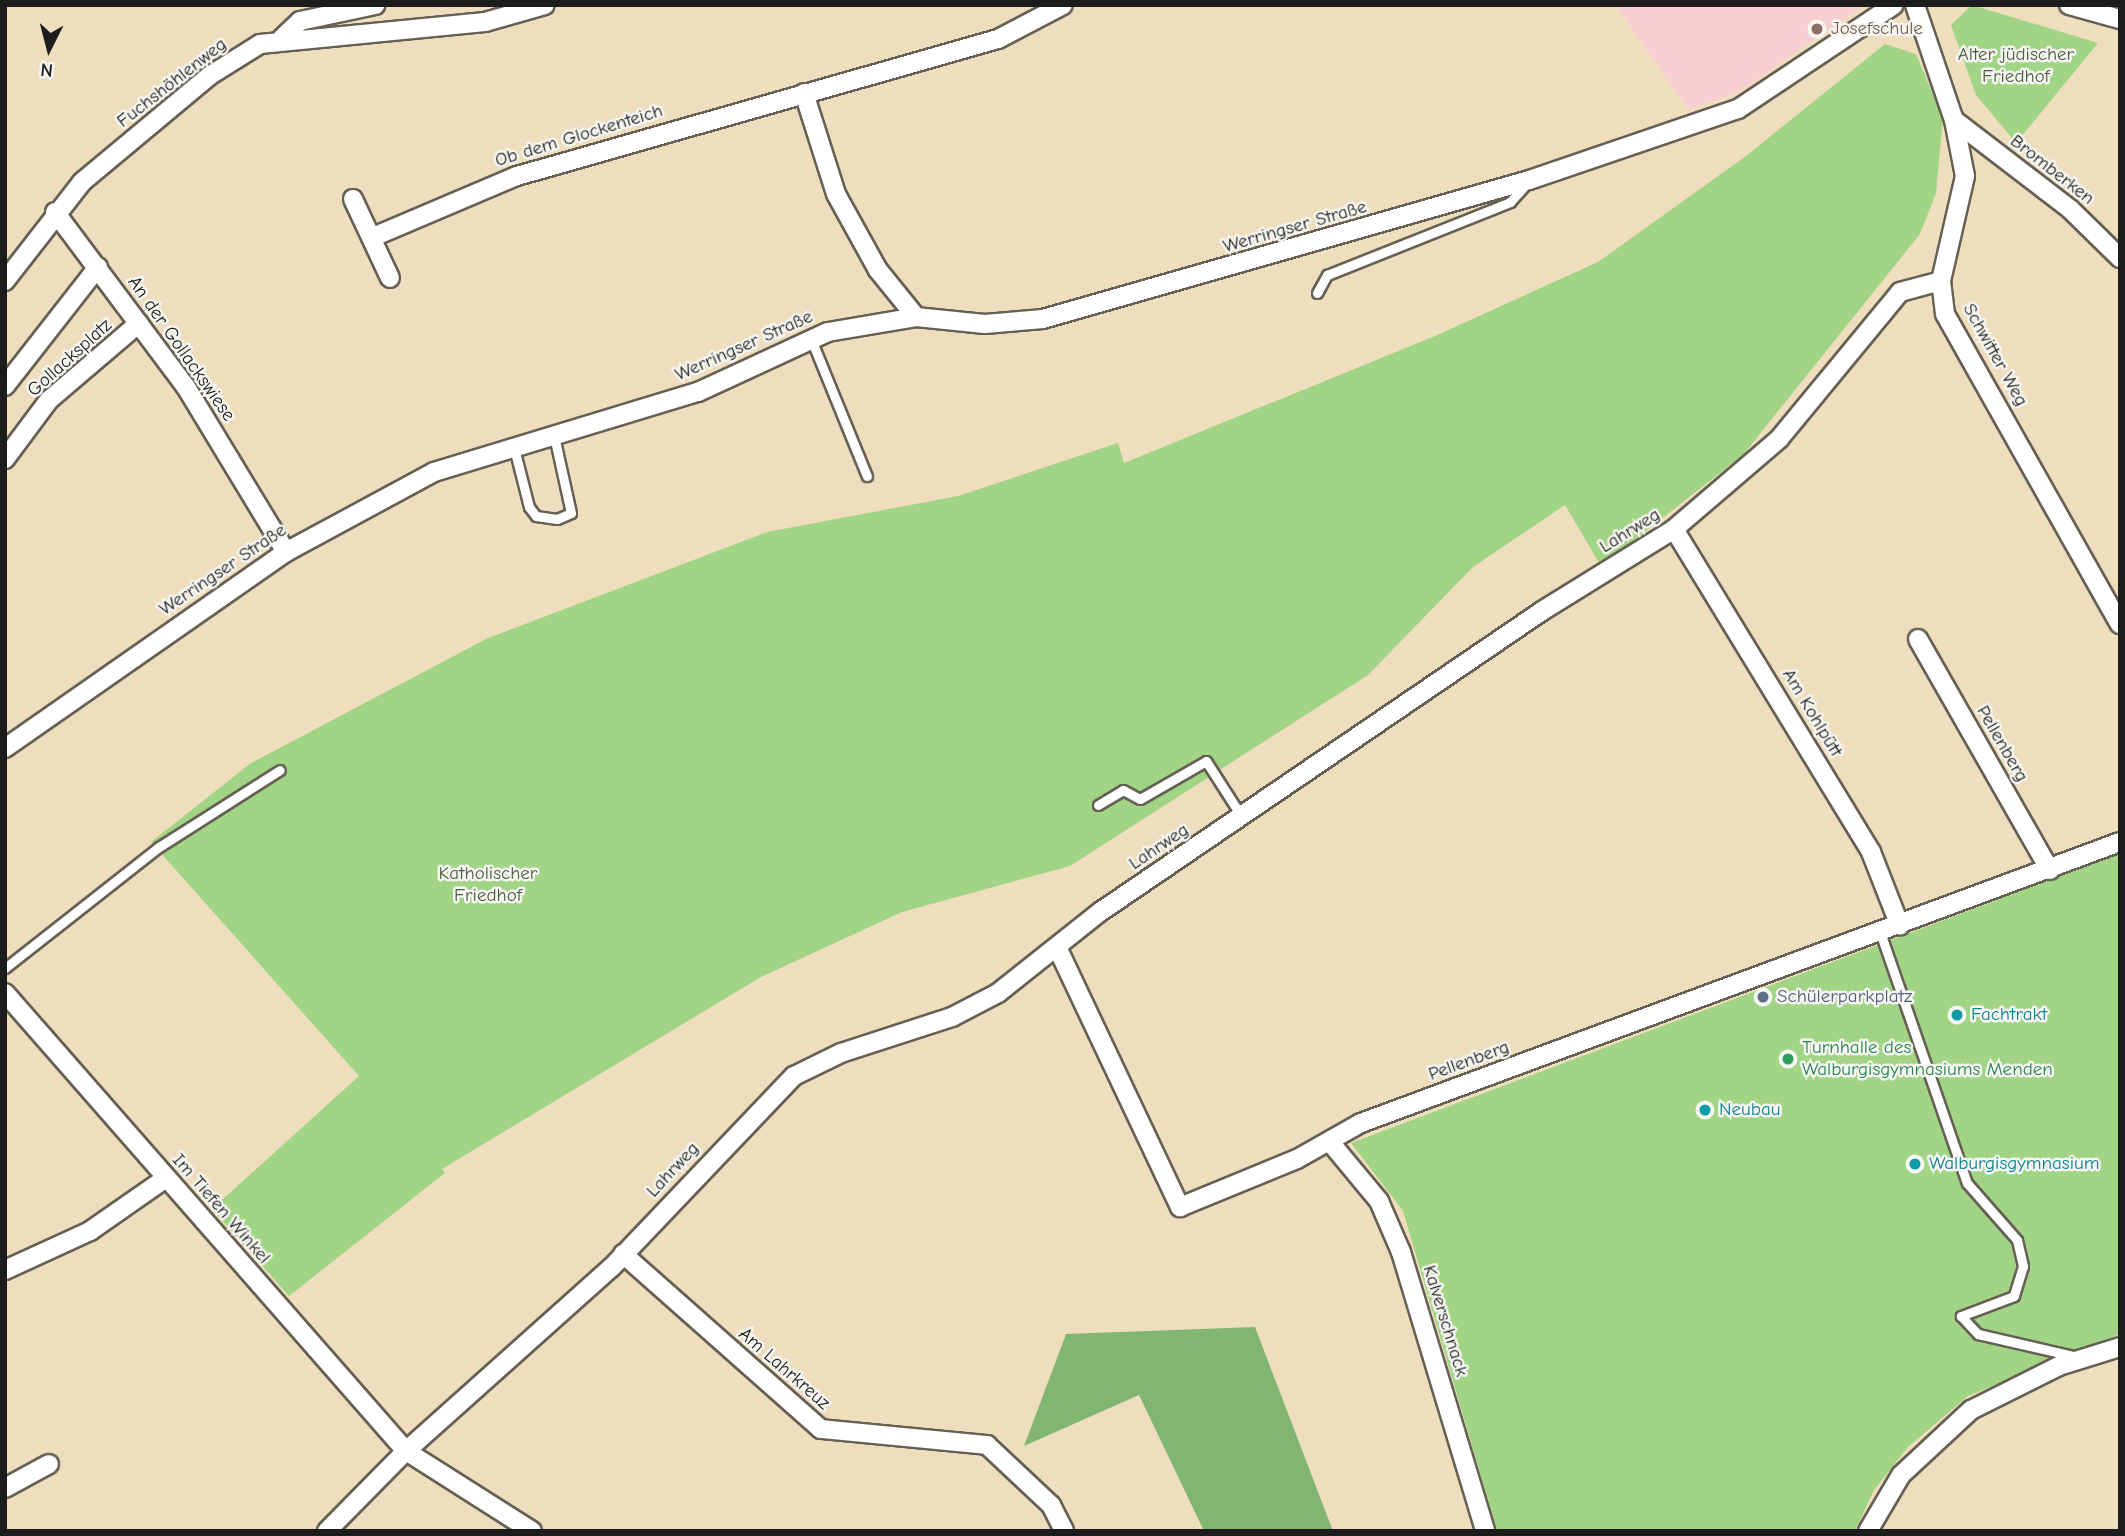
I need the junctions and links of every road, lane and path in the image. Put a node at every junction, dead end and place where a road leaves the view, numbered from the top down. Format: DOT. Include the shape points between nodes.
graph roads {
  1 [pos="375,5"];
  2 [pos="545,5"];
  3 [pos="1063,5"];
  4 [pos="1894,5"];
  5 [pos="1916,5"];
  6 [pos="2069,5"];
  7 [pos="2120,19"];
  8 [pos="282,38"];
  9 [pos="804,93"];
  10 [pos="1954,120"];
  11 [pos="1529,180"];
  12 [pos="353,199"];
  13 [pos="55,212"];
  14 [pos="373,237"];
  15 [pos="2120,258"];
  16 [pos="98,267"];
  17 [pos="390,278"];
  18 [pos="5,281"];
  19 [pos="1941,281"];
  20 [pos="1317,293"];
  21 [pos="916,317"];
  22 [pos="139,323"];
  23 [pos="811,339"];
  24 [pos="5,386"];
  25 [pos="554,436"];
  26 [pos="514,448"];
  27 [pos="5,459"];
  28 [pos="867,476"];
  29 [pos="1674,529"];
  30 [pos="286,552"];
  31 [pos="2120,624"];
  32 [pos="1918,639"];
  33 [pos="5,748"];
  34 [pos="280,770"];
  35 [pos="1098,805"];
  36 [pos="1242,817"];
  37 [pos="2120,842"];
  38 [pos="2050,870"];
  39 [pos="1900,926"];
  40 [pos="1881,934"];
  41 [pos="1057,947"];
  42 [pos="5,968"];
  43 [pos="5,993"];
  44 [pos="1330,1142"];
  45 [pos="166,1178"];
  46 [pos="623,1254"];
  47 [pos="5,1270"];
  48 [pos="2120,1346"];
  49 [pos="2082,1358"];
  50 [pos="406,1451"];
  51 [pos="50,1464"];
  52 [pos="5,1488"];
  53 [pos="527,1530"];
  54 [pos="327,1531"];
  55 [pos="1064,1531"];
  56 [pos="1485,1531"];
  57 [pos="1868,1531"];
  1 -- 8 [label="street" via="300,21"];
  2 -- 8 [label="street, Fuchshöhlenweg" via="485,22"];
  3 -- 9 [label="street, Ob dem Glockenteich" via="998,39"];
  4 -- 11 [label="street, Werringser Straße" via="1738,109"];
  5 -- 10 [label="street, Schwitter Weg"];
  6 -- 7 [label="street"];
  8 -- 13 [label="street, Fuchshöhlenweg" via="260,44 209,76"];
  9 -- 14 [label="street, Ob dem Glockenteich" via="517,176"];
  9 -- 21 [label="street" via="836,194 878,270"];
  10 -- 15 [label="street, Bromberken" via="2070,209"];
  10 -- 19 [label="street, Schwitter Weg" via="1965,176"];
  11 -- 20 [label="lane, Werringser Straße" via="1510,202 1327,275"];
  11 -- 21 [label="street, Werringser Straße" via="1043,319 985,324"];
  12 -- 14 [label="street"];
  13 -- 16 [label="street, An der Gollackswiese"];
  13 -- 18 [label="street, Fuchshöhlenweg"];
  14 -- 17 [label="street"];
  16 -- 22 [label="street, An der Gollackswiese"];
  16 -- 24 [label="street, Gollacksplatz"];
  19 -- 29 [label="street, Lahrweg" via="1900,292 1779,439"];
  19 -- 31 [label="street, Schwitter Weg" via="1945,314"];
  21 -- 23 [label="street, Werringser Straße"];
  22 -- 27 [label="street, Gollacksplatz" via="49,400"];
  22 -- 30 [label="street, An der Gollackswiese" via="186,387"];
  23 -- 25 [label="street, Werringser Straße" via="698,392"];
  23 -- 28 [label="lane"];
  25 -- 26 [label="street, Werringser Straße"];
  25 -- 26 [label="lane" via="571,513 557,519 536,516 529,507"];
  26 -- 30 [label="street, Werringser Straße" via="434,472"];
  29 -- 36 [label="street, Lahrweg" via="1542,611"];
  29 -- 39 [label="street, Am Kohlpütt" via="1871,852"];
  30 -- 33 [label="street, Werringser Straße"];
  32 -- 38 [label="street, Pellenberg"];
  34 -- 42 [label="lane" via="159,847"];
  35 -- 36 [label="lane" via="1123,790 1140,799 1206,761"];
  36 -- 41 [label="street, Lahrweg"];
  37 -- 38 [label="street, Pellenberg"];
  38 -- 39 [label="street, Pellenberg"];
  39 -- 40 [label="street, Pellenberg"];
  40 -- 44 [label="street, Pellenberg" via="1361,1123"];
  40 -- 49 [label="lane" via="1967,1183 2017,1240 2023,1266 2014,1296 1961,1316 1978,1334"];
  41 -- 44 [label="street, Pellenberg" via="1180,1207"];
  41 -- 46 [label="street, Lahrweg" via="976,1006 794,1076"];
  43 -- 45 [label="street, Im Tiefen Winkel"];
  44 -- 56 [label="street, Kalverschnack" via="1367,1182 1401,1252"];
  45 -- 47 [label="street" via="90,1231"];
  45 -- 50 [label="street, Im Tiefen Winkel"];
  46 -- 50 [label="street, Lahrweg"];
  46 -- 55 [label="street, Am Lahrkreuz" via="821,1429 980,1442 1051,1505"];
  48 -- 49 [label="street"];
  49 -- 57 [label="street" via="1992,1399 1949,1427 1901,1475"];
  50 -- 53 [label="street, Im Tiefen Winkel"];
  50 -- 54 [label="street, Lahrweg"];
  51 -- 52 [label="street"];
}
